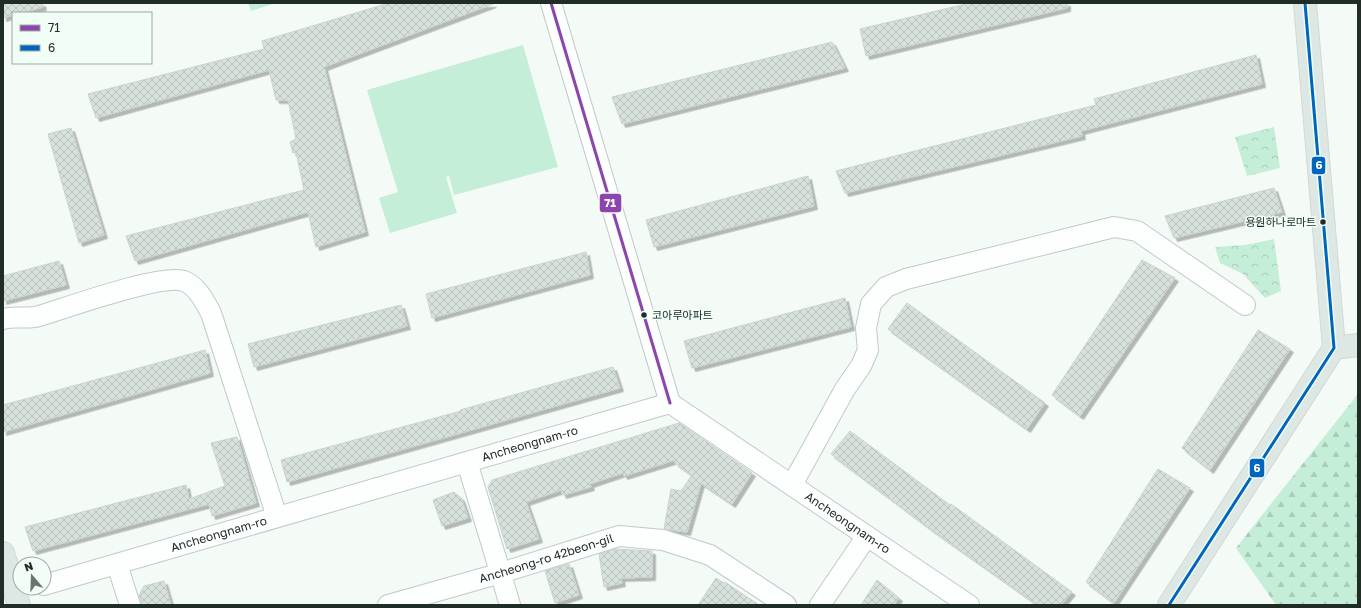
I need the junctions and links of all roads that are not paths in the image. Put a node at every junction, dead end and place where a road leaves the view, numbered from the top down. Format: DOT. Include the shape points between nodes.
graph roads {
  1 [pos="551,3"];
  2 [pos="1305,3"];
  3 [pos="1245,305"];
  4 [pos="3,318"];
  5 [pos="1358,345"];
  6 [pos="1334,348"];
  7 [pos="670,403"];
  8 [pos="467,462"];
  9 [pos="792,485"];
  10 [pos="276,517"];
  11 [pos="866,536"];
  12 [pos="3,553"];
  13 [pos="117,564"];
  14 [pos="12,572"];
  15 [pos="501,573"];
  16 [pos="52,583"];
  17 [pos="408,602"];
  18 [pos="130,605"];
  19 [pos="388,605"];
  20 [pos="510,605"];
  21 [pos="786,605"];
  22 [pos="820,605"];
  23 [pos="969,605"];
  24 [pos="1169,605"];
  1 -- 7 [label="street"];
  2 -- 6 [label="main road"];
  3 -- 9 [label="street" via="1137,231 1114,227 906,279 886,287 871,304 866,328 868,350"];
  4 -- 10 [label="street" via="32,318 168,279 184,281 201,295 211,313"];
  5 -- 6 [label="main road"];
  6 -- 24 [label="main road"];
  7 -- 8 [label="street, Ancheongnam-ro"];
  7 -- 9 [label="street, Ancheongnam-ro"];
  8 -- 10 [label="street, Ancheongnam-ro"];
  8 -- 15 [label="street"];
  9 -- 11 [label="street, Ancheongnam-ro"];
  10 -- 13 [label="street, Ancheongnam-ro"];
  11 -- 22 [label="street"];
  11 -- 23 [label="street, Ancheongnam-ro"];
  12 -- 14 [label="main road"];
  13 -- 16 [label="street, Ancheongnam-ro"];
  13 -- 18 [label="street"];
  15 -- 17 [label="street, Ancheong-ro 42beon-gil"];
  15 -- 20 [label="street"];
  15 -- 21 [label="street, Ancheong-ro 42beon-gil" via="619,536 663,540 710,555"];
  17 -- 19 [label="street, Ancheong-ro 42beon-gil"];
}
